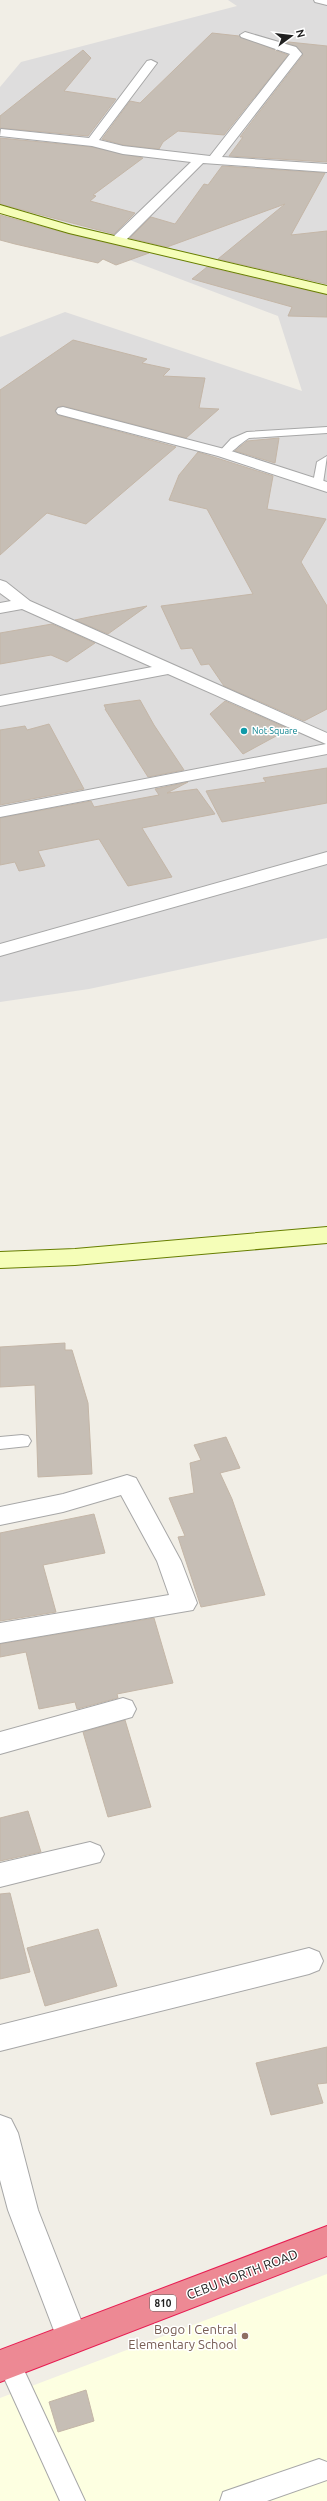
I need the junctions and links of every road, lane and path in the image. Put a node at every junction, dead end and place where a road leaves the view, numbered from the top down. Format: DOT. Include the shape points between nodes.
graph roads {
  1 [pos="319,0"];
  2 [pos="327,2"];
  3 [pos="246,35"];
  4 [pos="151,64"];
  5 [pos="2,133"];
  6 [pos="92,142"];
  7 [pos="200,160"];
  8 [pos="213,160"];
  9 [pos="327,168"];
  10 [pos="0,209"];
  11 [pos="118,239"];
  12 [pos="327,290"];
  13 [pos="63,411"];
  14 [pos="327,430"];
  15 [pos="222,453"];
  16 [pos="327,459"];
  17 [pos="323,485"];
  18 [pos="0,585"];
  19 [pos="24,604"];
  20 [pos="0,608"];
  21 [pos="170,669"];
  22 [pos="0,701"];
  23 [pos="327,739"];
  24 [pos="327,749"];
  25 [pos="0,812"];
  26 [pos="327,858"];
  27 [pos="0,950"];
  28 [pos="327,1235"];
  29 [pos="0,1260"];
  30 [pos="22,1440"];
  31 [pos="0,1443"];
  32 [pos="0,1516"];
  33 [pos="0,1633"];
  34 [pos="123,1709"];
  35 [pos="0,1743"];
  36 [pos="90,1854"];
  37 [pos="0,1875"];
  38 [pos="308,1961"];
  39 [pos="0,2038"];
  40 [pos="0,2129"];
  41 [pos="327,2241"];
  42 [pos="72,2338"];
  43 [pos="4,2365"];
  44 [pos="319,2471"];
  45 [pos="72,2501"];
  46 [pos="232,2501"];
  1 -- 2 [label="street"];
  3 -- 8 [label="street" via="292,49 296,54"];
  4 -- 6 [label="street"];
  5 -- 6 [label="street"];
  6 -- 7 [label="street" via="123,150"];
  7 -- 8 [label="street"];
  7 -- 11 [label="street"];
  8 -- 9 [label="street"];
  10 -- 11 [label="street" via="69,229"];
  11 -- 12 [label="street"];
  13 -- 15 [label="street"];
  14 -- 15 [label="lane" via="247,435"];
  15 -- 17 [label="street"];
  16 -- 17 [label="lane" via="322,462"];
  18 -- 19 [label="street"];
  19 -- 20 [label="street"];
  19 -- 21 [label="street"];
  21 -- 22 [label="street"];
  21 -- 23 [label="street"];
  24 -- 25 [label="street"];
  26 -- 27 [label="street"];
  28 -- 29 [label="street" via="75,1257"];
  30 -- 31 [label="lane"];
  32 -- 33 [label="street" via="63,1503 126,1484 169,1561 184,1603"];
  34 -- 35 [label="street"];
  36 -- 37 [label="street"];
  38 -- 39 [label="street"];
  40 -- 42 [label="street" via="23,2210"];
  41 -- 42 [label="highway, CEBU NORTH ROAD / 810"];
  42 -- 43 [label="highway, CEBU NORTH ROAD / 810"];
  43 -- 45 [label="lane"];
  44 -- 46 [label="lane"];
}
